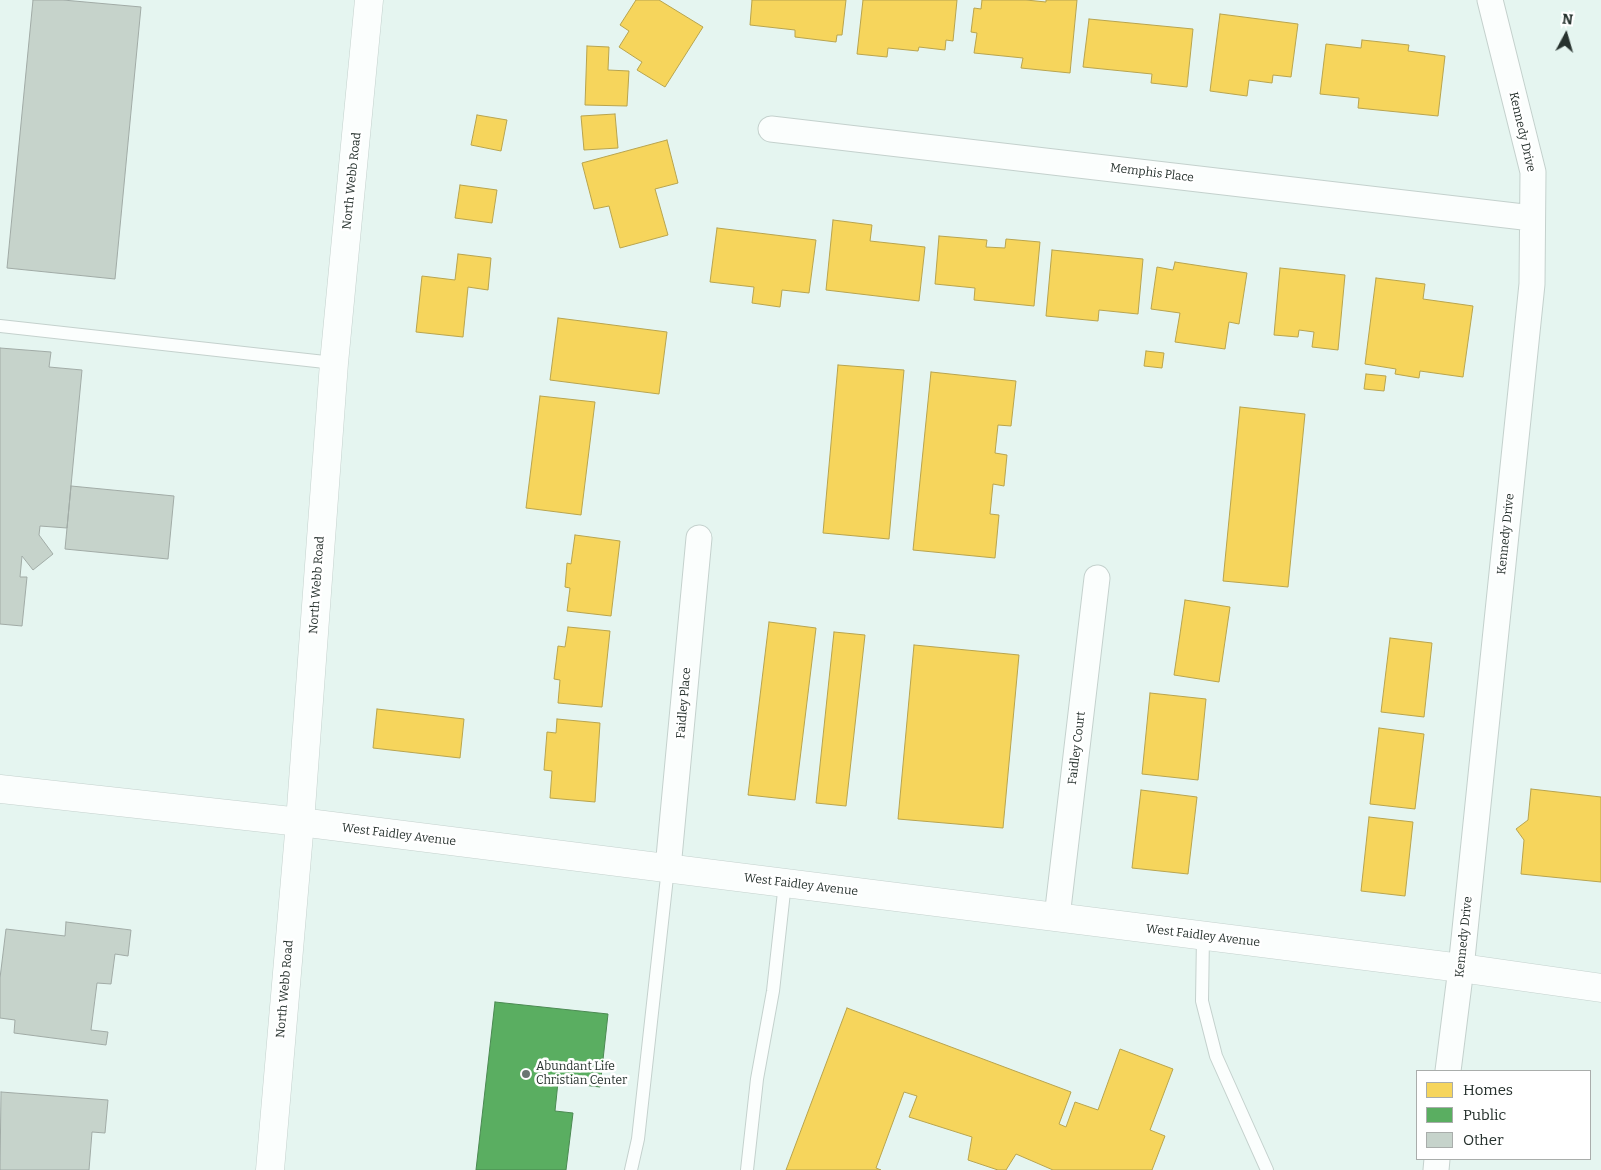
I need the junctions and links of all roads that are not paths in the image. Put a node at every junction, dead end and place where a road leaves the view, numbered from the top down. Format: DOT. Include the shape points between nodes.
graph roads {
  1 [pos="369,0"];
  2 [pos="1490,0"];
  3 [pos="772,129"];
  4 [pos="1532,218"];
  5 [pos="0,326"];
  6 [pos="334,363"];
  7 [pos="699,538"];
  8 [pos="1097,578"];
  9 [pos="0,789"];
  10 [pos="300,822"];
  11 [pos="668,868"];
  12 [pos="785,883"];
  13 [pos="1057,917"];
  14 [pos="1203,936"];
  15 [pos="1461,968"];
  16 [pos="1601,988"];
  17 [pos="1448,1070"];
  18 [pos="270,1170"];
  19 [pos="631,1170"];
  20 [pos="747,1170"];
  21 [pos="1267,1170"];
  1 -- 6 [label="street, North Webb Road"];
  2 -- 4 [label="street, Kennedy Drive" via="1533,172"];
  3 -- 4 [label="street, Memphis Place"];
  4 -- 15 [label="street, Kennedy Drive" via="1532,284"];
  5 -- 6 [label="lane"];
  6 -- 10 [label="street, North Webb Road"];
  7 -- 11 [label="street, Faidley Place"];
  8 -- 13 [label="street, Faidley Court"];
  9 -- 10 [label="street, West Faidley Avenue"];
  10 -- 11 [label="street, West Faidley Avenue"];
  10 -- 18 [label="street, North Webb Road"];
  11 -- 12 [label="street, West Faidley Avenue"];
  11 -- 19 [label="lane" via="638,1139"];
  12 -- 13 [label="street, West Faidley Avenue"];
  12 -- 20 [label="lane"];
  13 -- 14 [label="street, West Faidley Avenue"];
  14 -- 15 [label="street, West Faidley Avenue"];
  14 -- 21 [label="lane" via="1202,1001 1216,1056"];
  15 -- 16 [label="street, West Faidley Avenue"];
  15 -- 17 [label="street, Kennedy Drive"];
}
